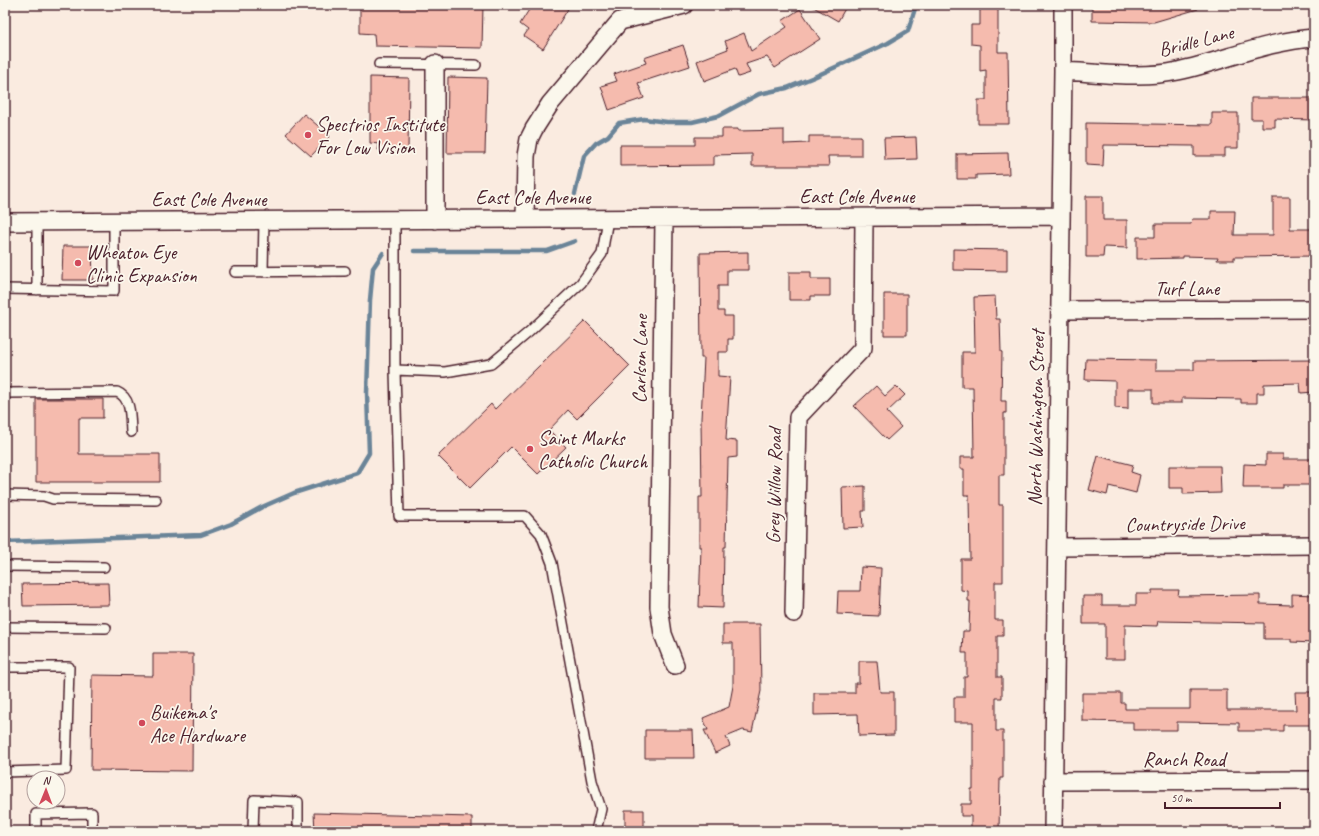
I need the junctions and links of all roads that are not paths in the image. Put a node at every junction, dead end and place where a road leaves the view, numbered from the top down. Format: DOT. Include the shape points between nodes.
graph roads {
  1 [pos="684,5"];
  2 [pos="1063,5"];
  3 [pos="620,13"];
  4 [pos="1314,38"];
  5 [pos="379,64"];
  6 [pos="435,64"];
  7 [pos="476,65"];
  8 [pos="1063,71"];
  9 [pos="1061,216"];
  10 [pos="864,218"];
  11 [pos="525,219"];
  12 [pos="608,219"];
  13 [pos="664,219"];
  14 [pos="264,220"];
  15 [pos="395,220"];
  16 [pos="435,220"];
  17 [pos="114,221"];
  18 [pos="5,222"];
  19 [pos="37,222"];
  20 [pos="345,271"];
  21 [pos="235,272"];
  22 [pos="263,272"];
  23 [pos="5,289"];
  24 [pos="37,290"];
  25 [pos="1314,309"];
  26 [pos="1060,310"];
  27 [pos="395,370"];
  28 [pos="5,393"];
  29 [pos="131,432"];
  30 [pos="5,495"];
  31 [pos="156,500"];
  32 [pos="1314,545"];
  33 [pos="1057,547"];
  34 [pos="5,566"];
  35 [pos="104,567"];
  36 [pos="794,613"];
  37 [pos="5,627"];
  38 [pos="106,628"];
  39 [pos="675,665"];
  40 [pos="5,667"];
  41 [pos="5,772"];
  42 [pos="1314,780"];
  43 [pos="1053,781"];
  44 [pos="36,831"];
  45 [pos="92,831"];
  46 [pos="253,831"];
  47 [pos="298,831"];
  48 [pos="596,831"];
  49 [pos="1053,831"];
  1 -- 3 [label="street"];
  2 -- 8 [label="street, North Washington Street"];
  3 -- 11 [label="street" via="550,104 534,129 526,156"];
  4 -- 8 [label="street, Bridle Lane" via="1270,44 1177,71 1147,74"];
  5 -- 6 [label="lane"];
  6 -- 7 [label="lane"];
  6 -- 16 [label="street"];
  8 -- 9 [label="street, North Washington Street"];
  9 -- 10 [label="street, East Cole Avenue"];
  9 -- 26 [label="street, North Washington Street"];
  10 -- 13 [label="street, East Cole Avenue"];
  10 -- 36 [label="street, Grey Willow Road" via="862,348 798,418"];
  11 -- 12 [label="street, East Cole Avenue"];
  11 -- 16 [label="street, East Cole Avenue"];
  12 -- 13 [label="street, East Cole Avenue"];
  12 -- 27 [label="lane" via="602,254 581,283 529,332 490,364 445,372"];
  13 -- 39 [label="street, Carlson Lane" via="659,607 663,634"];
  14 -- 15 [label="street, East Cole Avenue"];
  14 -- 17 [label="street, East Cole Avenue"];
  14 -- 22 [label="lane"];
  15 -- 16 [label="street, East Cole Avenue"];
  15 -- 27 [label="lane"];
  17 -- 19 [label="street, East Cole Avenue"];
  17 -- 24 [label="lane" via="114,291"];
  18 -- 19 [label="street, East Cole Avenue"];
  19 -- 24 [label="lane"];
  20 -- 22 [label="lane"];
  21 -- 22 [label="lane"];
  23 -- 24 [label="lane"];
  25 -- 26 [label="street, Turf Lane"];
  26 -- 33 [label="street, North Washington Street"];
  27 -- 48 [label="lane" via="399,516 525,516 541,534 552,563 592,781 601,809"];
  28 -- 29 [label="lane" via="117,392 126,399"];
  30 -- 31 [label="lane" via="44,496 53,499"];
  32 -- 33 [label="street, Countryside Drive"];
  33 -- 43 [label="street, North Washington Street"];
  34 -- 35 [label="lane"];
  37 -- 38 [label="lane"];
  40 -- 41 [label="lane" via="69,667 66,770"];
  42 -- 43 [label="street, Ranch Road"];
  43 -- 49 [label="street, North Washington Street"];
  44 -- 45 [label="lane" via="36,814 92,813"];
  46 -- 47 [label="lane" via="254,800 298,802"];
}
